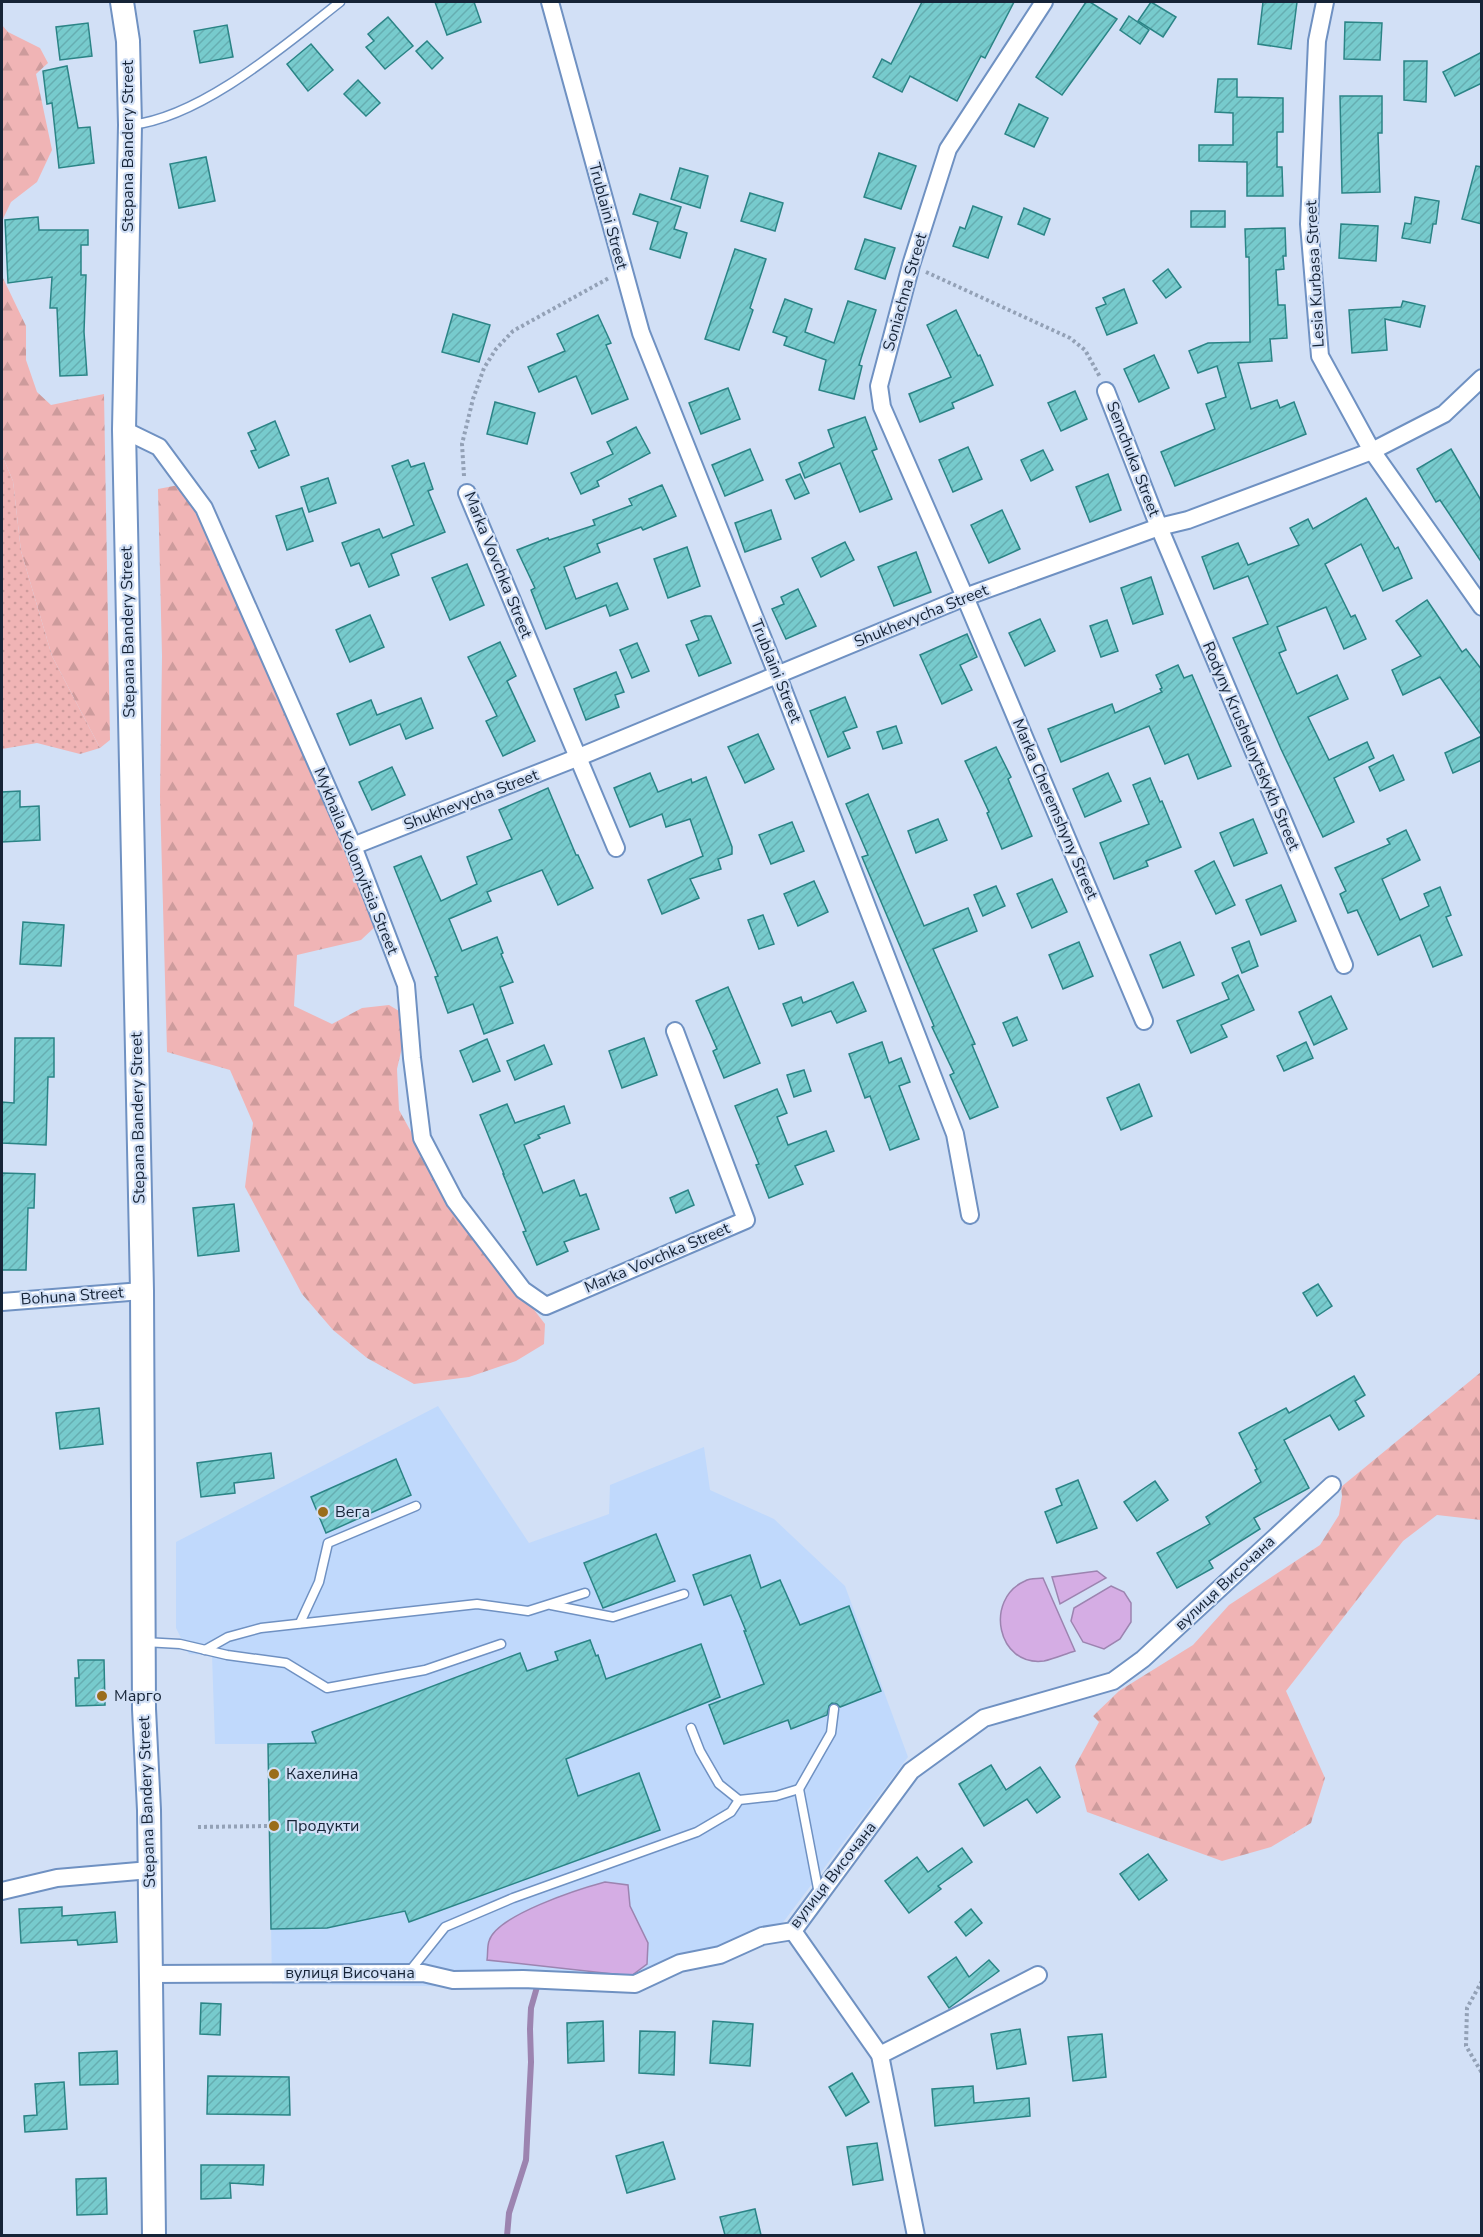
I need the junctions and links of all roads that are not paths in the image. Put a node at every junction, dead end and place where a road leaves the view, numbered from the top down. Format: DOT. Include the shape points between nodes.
graph roads {
  1 [pos="122,2"];
  2 [pos="340,2"];
  3 [pos="550,2"];
  4 [pos="1044,2"];
  5 [pos="1325,2"];
  6 [pos="130,125"];
  7 [pos="1482,378"];
  8 [pos="1106,391"];
  9 [pos="124,430"];
  10 [pos="1372,451"];
  11 [pos="467,493"];
  12 [pos="1159,527"];
  13 [pos="965,597"];
  14 [pos="1482,607"];
  15 [pos="777,674"];
  16 [pos="579,757"];
  17 [pos="352,846"];
  18 [pos="616,848"];
  19 [pos="1344,965"];
  20 [pos="1144,1021"];
  21 [pos="675,1031"];
  22 [pos="970,1215"];
  23 [pos="142,1291"];
  24 [pos="2,1302"];
  25 [pos="546,1306"];
  26 [pos="1332,1485"];
  27 [pos="416,1506"];
  28 [pos="585,1593"];
  29 [pos="684,1594"];
  30 [pos="550,1605"];
  31 [pos="300,1623"];
  32 [pos="143,1642"];
  33 [pos="501,1644"];
  34 [pos="205,1650"];
  35 [pos="834,1709"];
  36 [pos="691,1728"];
  37 [pos="799,1789"];
  38 [pos="739,1800"];
  39 [pos="150,1869"];
  40 [pos="2,1891"];
  41 [pos="820,1896"];
  42 [pos="793,1931"];
  43 [pos="409,1973"];
  44 [pos="151,1974"];
  45 [pos="1038,1975"];
  46 [pos="880,2055"];
  47 [pos="154,2235"];
  48 [pos="916,2235"];
  1 -- 6 [label="main road, Stepana Bandery Street" via="128,40"];
  2 -- 6 [label="lane" via="265,61 209,96 152,122"];
  3 -- 15 [label="street, Trublaini Street" via="640,333"];
  4 -- 13 [label="street, Soniachna Street" via="948,149 911,265 879,386 882,407"];
  5 -- 10 [label="street, Lesia Kurbasa Street" via="1317,41 1309,224 1320,356"];
  6 -- 9 [label="main road, Stepana Bandery Street"];
  7 -- 10 [label="street, Shukhevycha Street" via="1444,414"];
  8 -- 12 [label="street, Semchuka Street"];
  9 -- 17 [label="street, Mykhaila Kolomyitsia Street" via="159,447 204,508"];
  9 -- 23 [label="main road, Stepana Bandery Street"];
  10 -- 12 [label="street, Shukhevycha Street" via="1188,520"];
  10 -- 14 [label="street, Lesia Kurbasa Street"];
  11 -- 16 [label="street, Marka Vovchka Street"];
  12 -- 13 [label="street, Shukhevycha Street"];
  12 -- 19 [label="street, Rodyny Krushelnytskykh Street"];
  13 -- 15 [label="street, Shukhevycha Street"];
  13 -- 20 [label="street, Marka Cheremshyny Street"];
  15 -- 16 [label="street, Shukhevycha Street"];
  15 -- 22 [label="street, Trublaini Street" via="955,1134"];
  16 -- 17 [label="street, Shukhevycha Street"];
  16 -- 18 [label="street, Marka Vovchka Street"];
  17 -- 25 [label="street, Mykhaila Kolomyitsia Street" via="406,985 422,1138 455,1201 523,1290"];
  21 -- 25 [label="street, Marka Vovchka Street" via="746,1220"];
  23 -- 24 [label="street, Bohuna Street"];
  23 -- 32 [label="main road, Stepana Bandery Street"];
  26 -- 41 [label="street, вулиця Височана" via="1143,1659 1113,1681 984,1718 911,1771"];
  27 -- 31 [label="lane" via="328,1544 319,1582"];
  28 -- 30 [label="lane"];
  29 -- 30 [label="lane" via="613,1617"];
  30 -- 31 [label="lane" via="528,1611 477,1605"];
  31 -- 34 [label="lane" via="228,1637"];
  32 -- 34 [label="lane"];
  32 -- 39 [label="main road, Stepana Bandery Street"];
  33 -- 34 [label="lane" via="425,1670 327,1688 286,1663"];
  35 -- 37 [label="lane" via="831,1733"];
  36 -- 38 [label="lane" via="719,1784"];
  37 -- 38 [label="lane"];
  37 -- 41 [label="lane"];
  38 -- 43 [label="lane" via="731,1812 697,1832 513,1898 445,1927"];
  39 -- 40 [label="street" via="57,1878"];
  39 -- 44 [label="main road, Stepana Bandery Street"];
  41 -- 42 [label="street, вулиця Височана"];
  42 -- 43 [label="street, вулиця Височана" via="762,1936 720,1955 680,1963 634,1984 453,1980"];
  42 -- 46 [label="street"];
  43 -- 44 [label="street, вулиця Височана"];
  44 -- 47 [label="main road, Stepana Bandery Street"];
  45 -- 46 [label="street"];
  46 -- 48 [label="street"];
}
